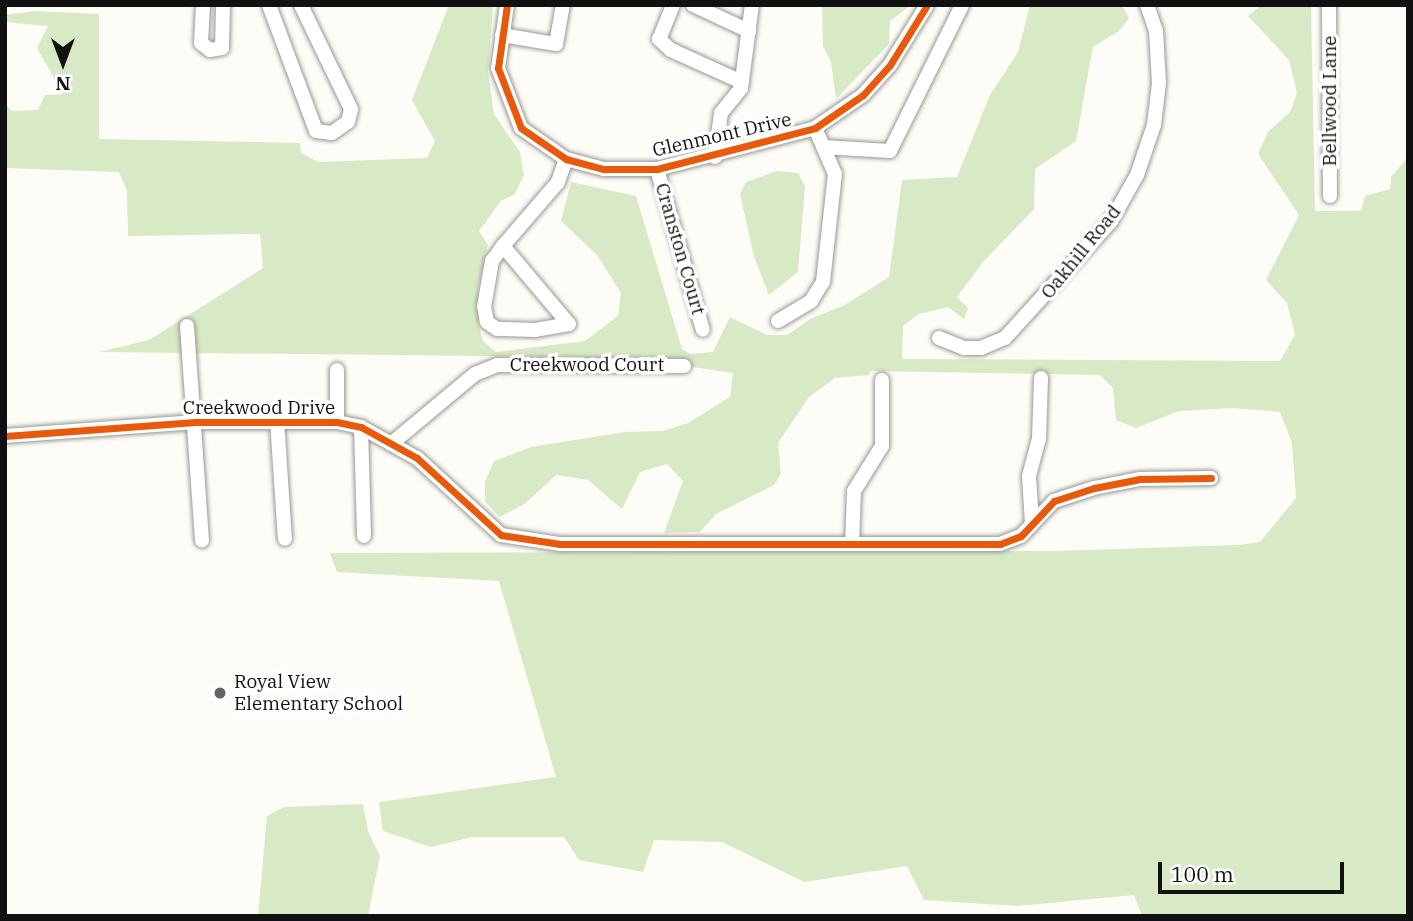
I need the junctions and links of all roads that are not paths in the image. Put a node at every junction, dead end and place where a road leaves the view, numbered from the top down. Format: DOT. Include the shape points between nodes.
graph roads {
  1 [pos="203,5"];
  2 [pos="223,5"];
  3 [pos="269,5"];
  4 [pos="301,5"];
  5 [pos="507,5"];
  6 [pos="563,5"];
  7 [pos="673,5"];
  8 [pos="693,5"];
  9 [pos="752,5"];
  10 [pos="927,5"];
  11 [pos="962,5"];
  12 [pos="1147,5"];
  13 [pos="1329,5"];
  14 [pos="749,31"];
  15 [pos="502,35"];
  16 [pos="742,82"];
  17 [pos="815,128"];
  18 [pos="824,147"];
  19 [pos="715,157"];
  20 [pos="566,159"];
  21 [pos="657,169"];
  22 [pos="1330,196"];
  23 [pos="503,246"];
  24 [pos="778,321"];
  25 [pos="187,326"];
  26 [pos="703,330"];
  27 [pos="939,338"];
  28 [pos="684,366"];
  29 [pos="337,370"];
  30 [pos="1041,378"];
  31 [pos="882,380"];
  32 [pos="277,421"];
  33 [pos="195,422"];
  34 [pos="337,422"];
  35 [pos="361,427"];
  36 [pos="5,436"];
  37 [pos="391,444"];
  38 [pos="1211,478"];
  39 [pos="1032,524"];
  40 [pos="364,536"];
  41 [pos="285,539"];
  42 [pos="202,540"];
  43 [pos="852,544"];
  1 -- 2 [label="street" via="201,43 211,50 222,48"];
  3 -- 4 [label="street" via="316,131 332,133 348,122 351,109"];
  5 -- 15 [label="street, Glenmont Drive"];
  6 -- 15 [label="street" via="556,44"];
  7 -- 16 [label="street" via="659,39 671,50"];
  8 -- 14 [label="street"];
  9 -- 14 [label="street"];
  10 -- 17 [label="street, Glenmont Drive" via="890,65 863,95"];
  11 -- 18 [label="street" via="890,151"];
  12 -- 27 [label="street, Oakhill Road" via="1156,31 1159,83 1154,125 1137,175 1111,221 1005,338 981,348 964,348"];
  13 -- 22 [label="street, Bellwood Lane"];
  14 -- 16 [label="street"];
  15 -- 20 [label="street, Glenmont Drive" via="498,68 521,128"];
  16 -- 19 [label="street" via="721,113"];
  17 -- 18 [label="street"];
  17 -- 19 [label="street, Glenmont Drive"];
  18 -- 24 [label="street" via="835,174 823,282 811,301"];
  19 -- 21 [label="street, Glenmont Drive"];
  20 -- 21 [label="street, Glenmont Drive" via="604,169"];
  20 -- 23 [label="street" via="558,182"];
  21 -- 26 [label="street, Cranston Court"];
  23 -- 23 [label="street" via="486,281 487,322 497,329 535,330 569,324"];
  25 -- 33 [label="street"];
  28 -- 37 [label="street, Creekwood Court" via="497,365 475,374"];
  29 -- 34 [label="street"];
  30 -- 39 [label="street" via="1041,424 1029,476"];
  31 -- 43 [label="street" via="882,446 854,491"];
  32 -- 33 [label="street, Creekwood Drive"];
  32 -- 34 [label="street, Creekwood Drive"];
  32 -- 41 [label="street"];
  33 -- 36 [label="street, Creekwood Drive"];
  33 -- 42 [label="street"];
  34 -- 35 [label="street, Creekwood Drive"];
  35 -- 37 [label="street, Creekwood Drive"];
  35 -- 40 [label="street"];
  37 -- 43 [label="street, Creekwood Drive" via="417,458 501,535 560,544"];
  38 -- 39 [label="street, Creekwood Drive" via="1140,480 1094,488 1054,501"];
  39 -- 43 [label="street, Creekwood Drive" via="1021,536 1000,544"];
}
